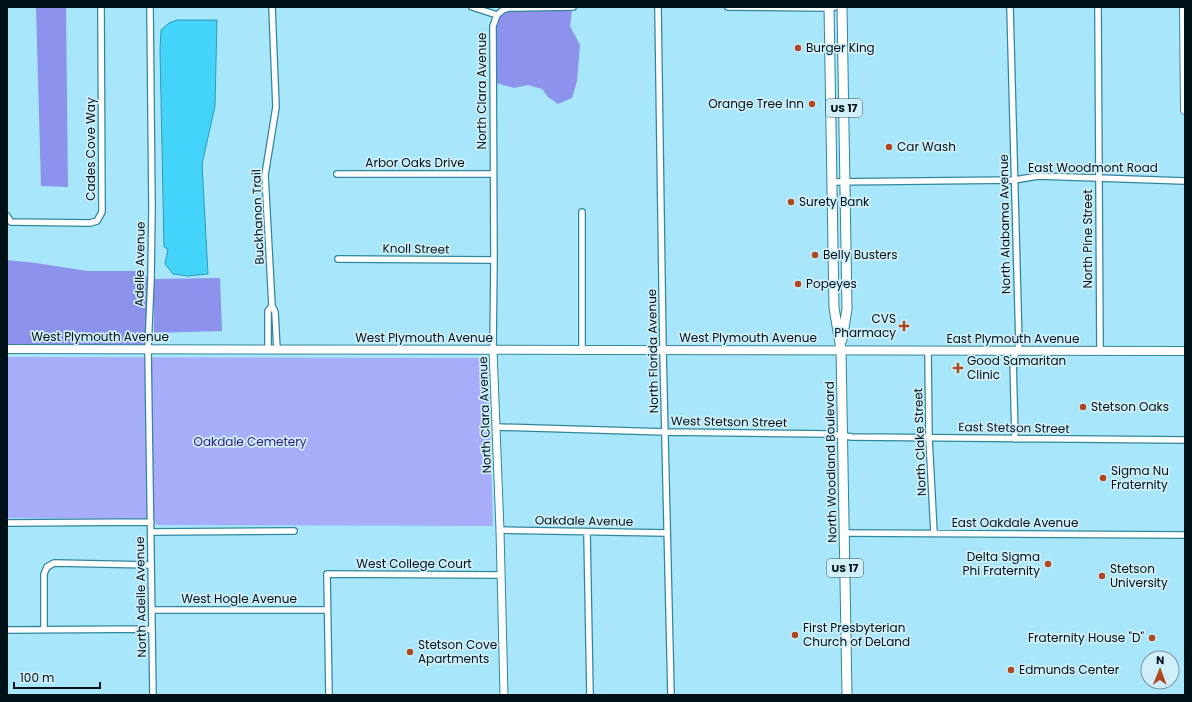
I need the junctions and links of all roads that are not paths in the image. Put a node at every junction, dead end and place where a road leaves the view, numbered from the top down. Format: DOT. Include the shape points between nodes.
graph roads {
  1 [pos="101,7"];
  2 [pos="150,7"];
  3 [pos="272,7"];
  4 [pos="472,7"];
  5 [pos="573,7"];
  6 [pos="658,7"];
  7 [pos="728,7"];
  8 [pos="831,7"];
  9 [pos="842,7"];
  10 [pos="1010,7"];
  11 [pos="1098,7"];
  12 [pos="1184,7"];
  13 [pos="497,15"];
  14 [pos="1185,110"];
  15 [pos="337,174"];
  16 [pos="493,174"];
  17 [pos="1098,177"];
  18 [pos="1015,180"];
  19 [pos="1185,181"];
  20 [pos="832,182"];
  21 [pos="845,182"];
  22 [pos="582,212"];
  23 [pos="7,216"];
  24 [pos="338,259"];
  25 [pos="494,260"];
  26 [pos="272,306"];
  27 [pos="7,349"];
  28 [pos="148,349"];
  29 [pos="841,349"];
  30 [pos="272,350"];
  31 [pos="493,350"];
  32 [pos="928,350"];
  33 [pos="1016,350"];
  34 [pos="582,351"];
  35 [pos="663,351"];
  36 [pos="1100,351"];
  37 [pos="1185,351"];
  38 [pos="496,427"];
  39 [pos="666,432"];
  40 [pos="842,436"];
  41 [pos="929,438"];
  42 [pos="1015,439"];
  43 [pos="1185,440"];
  44 [pos="151,522"];
  45 [pos="7,523"];
  46 [pos="500,530"];
  47 [pos="294,531"];
  48 [pos="151,532"];
  49 [pos="588,532"];
  50 [pos="667,533"];
  51 [pos="844,533"];
  52 [pos="934,533"];
  53 [pos="1185,534"];
  54 [pos="151,565"];
  55 [pos="501,575"];
  56 [pos="152,610"];
  57 [pos="327,610"];
  58 [pos="152,629"];
  59 [pos="7,630"];
  60 [pos="44,630"];
  61 [pos="153,695"];
  62 [pos="329,695"];
  63 [pos="504,695"];
  64 [pos="590,695"];
  65 [pos="671,695"];
  66 [pos="847,695"];
  1 -- 23 [label="street, Cades Cove Way" via="102,212 97,221 90,223 11,222"];
  2 -- 28 [label="street, Adelle Avenue" via="152,208"];
  3 -- 26 [label="street, Buckhanon Trail" via="276,107 265,175"];
  4 -- 13 [label="street"];
  5 -- 13 [label="street" via="509,8"];
  6 -- 35 [label="street, North Florida Avenue"];
  7 -- 8 [label="street"];
  8 -- 20 [label="main road, North Woodland Boulevard / US 17"];
  9 -- 21 [label="main road, North Woodland Boulevard / US 17"];
  10 -- 18 [label="street, North Alabama Avenue"];
  11 -- 17 [label="street, North Pine Street"];
  12 -- 14 [label="main road"];
  13 -- 16 [label="street, North Clara Avenue" via="493,26"];
  15 -- 16 [label="street, Arbor Oaks Drive"];
  16 -- 25 [label="street, North Clara Avenue"];
  17 -- 18 [label="street, East Woodmont Road" via="1038,176"];
  17 -- 19 [label="street, East Woodmont Road"];
  17 -- 36 [label="street, North Pine Street"];
  18 -- 21 [label="street, East Woodmont Road"];
  18 -- 33 [label="street, North Alabama Avenue" via="1019,345"];
  20 -- 21 [label="street, East Woodmont Road"];
  20 -- 29 [label="main road, North Woodland Boulevard / US 17" via="834,308"];
  21 -- 29 [label="main road, North Woodland Boulevard / US 17" via="846,309"];
  22 -- 34 [label="street"];
  24 -- 25 [label="street, Knoll Street"];
  25 -- 31 [label="street, North Clara Avenue"];
  26 -- 30 [label="street, Buckhanon Trail" via="275,312"];
  26 -- 30 [label="street, Buckhanon Trail" via="268,311"];
  27 -- 28 [label="main road, West Plymouth Avenue"];
  28 -- 30 [label="main road, West Plymouth Avenue"];
  28 -- 44 [label="street, Adelle Avenue"];
  29 -- 32 [label="main road, East Plymouth Avenue"];
  29 -- 35 [label="main road, West Plymouth Avenue"];
  29 -- 40 [label="main road, North Woodland Boulevard / US 17"];
  30 -- 31 [label="main road, West Plymouth Avenue"];
  31 -- 34 [label="main road, West Plymouth Avenue"];
  31 -- 38 [label="street, North Clara Avenue"];
  32 -- 33 [label="main road, East Plymouth Avenue"];
  32 -- 41 [label="street, North Clake Street"];
  33 -- 36 [label="main road, East Plymouth Avenue"];
  33 -- 42 [label="street, North Alabama Avenue" via="1013,359"];
  34 -- 35 [label="main road, West Plymouth Avenue"];
  35 -- 39 [label="street, North Florida Avenue"];
  36 -- 37 [label="main road, East Plymouth Avenue"];
  38 -- 39 [label="street, West Stetson Street"];
  38 -- 46 [label="street, North Clara Avenue"];
  39 -- 40 [label="street, West Stetson Street"];
  39 -- 50 [label="street, North Florida Avenue"];
  40 -- 41 [label="street, East Stetson Street"];
  40 -- 51 [label="main road, North Woodland Boulevard / US 17"];
  41 -- 42 [label="street, East Stetson Street"];
  41 -- 52 [label="street, North Clake Street"];
  42 -- 43 [label="street, East Stetson Street"];
  44 -- 45 [label="street"];
  44 -- 48 [label="street, North Adelle Avenue"];
  46 -- 49 [label="street, Oakdale Avenue"];
  46 -- 55 [label="street, North Clara Avenue"];
  47 -- 48 [label="street"];
  48 -- 54 [label="street, North Adelle Avenue"];
  49 -- 50 [label="street, Oakdale Avenue"];
  49 -- 64 [label="street"];
  50 -- 65 [label="street, North Florida Avenue"];
  51 -- 52 [label="street, East Oakdale Avenue"];
  51 -- 66 [label="main road, North Woodland Boulevard / US 17"];
  52 -- 53 [label="street, East Oakdale Avenue"];
  54 -- 56 [label="street, North Adelle Avenue"];
  54 -- 60 [label="street" via="54,563 47,567 44,574"];
  55 -- 57 [label="street, West College Court" via="327,574"];
  55 -- 63 [label="street, North Clara Avenue"];
  56 -- 57 [label="street, West Hogle Avenue"];
  56 -- 58 [label="street, North Adelle Avenue"];
  57 -- 62 [label="street"];
  58 -- 60 [label="street"];
  58 -- 61 [label="street, North Adelle Avenue"];
  59 -- 60 [label="street"];
}
